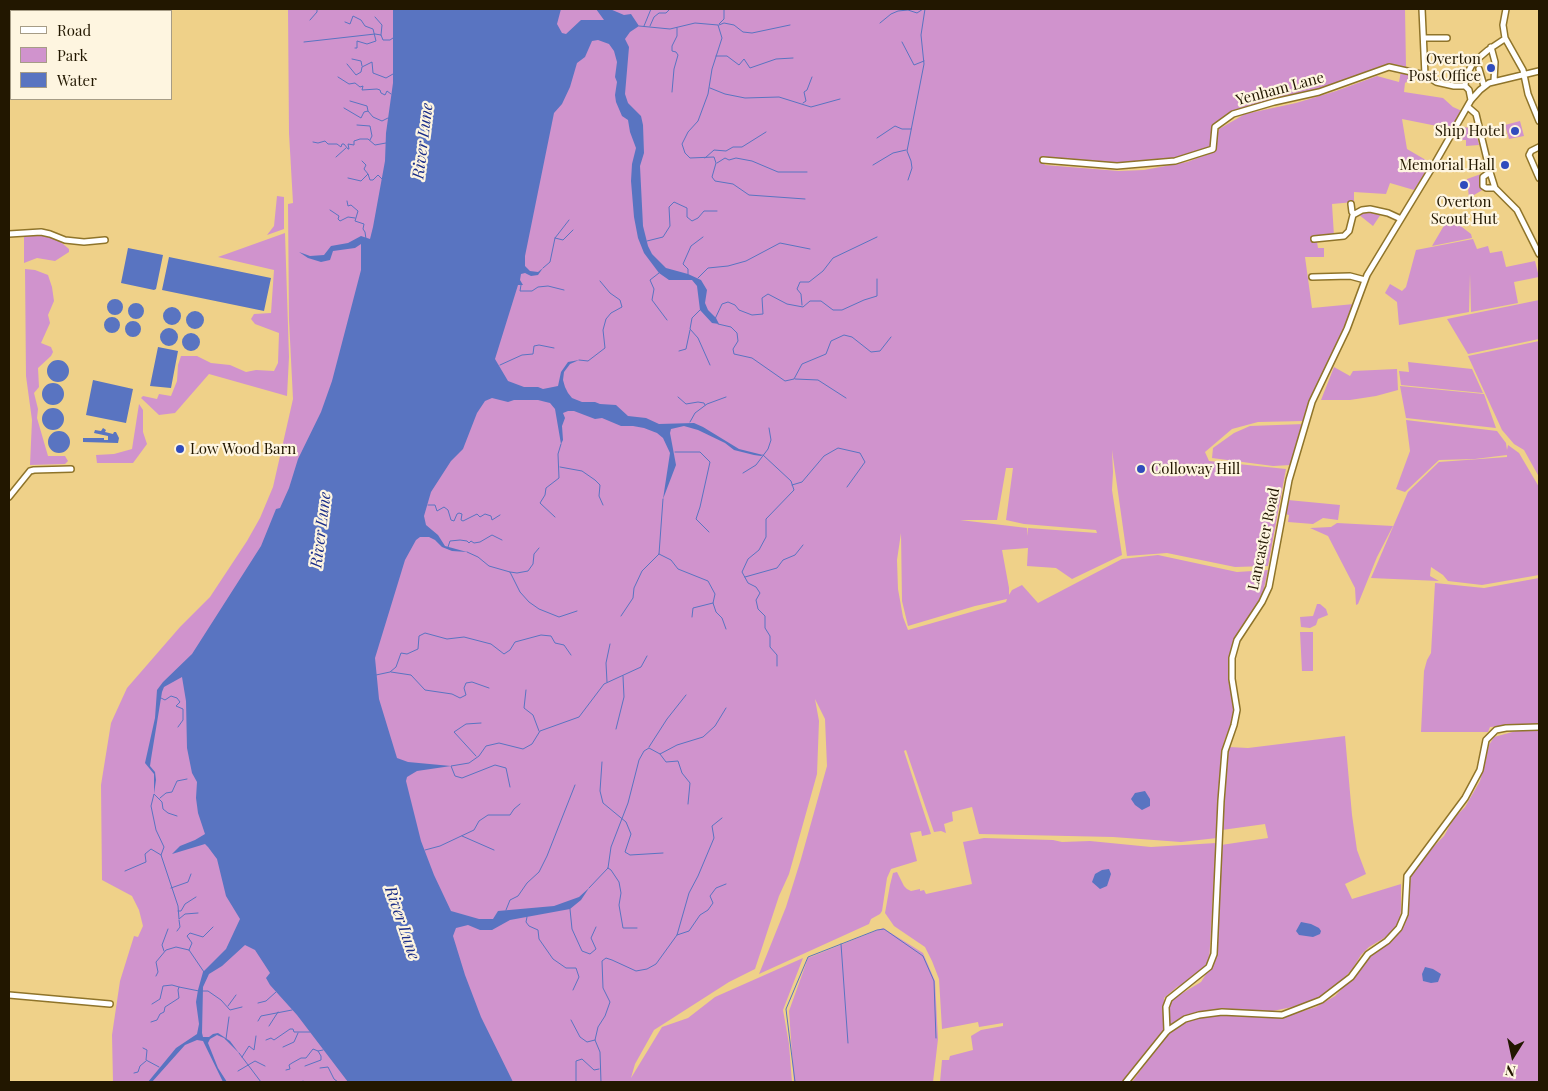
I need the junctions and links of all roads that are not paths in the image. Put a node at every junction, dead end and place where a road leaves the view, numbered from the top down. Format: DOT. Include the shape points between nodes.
graph roads {
  1 [pos="1422,9"];
  2 [pos="1506,9"];
  3 [pos="1424,38"];
  4 [pos="1447,38"];
  5 [pos="1503,40"];
  6 [pos="1491,47"];
  7 [pos="1479,69"];
  8 [pos="1539,71"];
  9 [pos="1425,74"];
  10 [pos="1524,75"];
  11 [pos="1494,81"];
  12 [pos="1465,86"];
  13 [pos="1484,86"];
  14 [pos="1471,100"];
  15 [pos="1468,106"];
  16 [pos="1539,121"];
  17 [pos="1539,147"];
  18 [pos="1043,160"];
  19 [pos="1490,172"];
  20 [pos="1539,178"];
  21 [pos="1496,188"];
  22 [pos="1351,204"];
  23 [pos="1354,214"];
  24 [pos="1400,219"];
  25 [pos="9,234"];
  26 [pos="105,240"];
  27 [pos="1320,246"];
  28 [pos="1539,254"];
  29 [pos="1312,277"];
  30 [pos="1365,280"];
  31 [pos="71,469"];
  32 [pos="9,497"];
  33 [pos="1539,726"];
  34 [pos="9,995"];
  35 [pos="110,1004"];
  36 [pos="1167,1031"];
  37 [pos="1126,1082"];
  1 -- 3 [label="street"];
  2 -- 10 [label="street" via="1504,38"];
  3 -- 4 [label="street"];
  3 -- 9 [label="street"];
  5 -- 6 [label="street"];
  6 -- 11 [label="street" via="1495,62"];
  6 -- 12 [label="street" via="1470,68"];
  7 -- 13 [label="street"];
  8 -- 10 [label="street"];
  9 -- 12 [label="street" via="1436,82"];
  9 -- 18 [label="street, Yenham Lane" via="1389,67 1320,92 1233,114 1215,127 1213,149 1175,161 1117,166"];
  10 -- 11 [label="street"];
  10 -- 16 [label="street"];
  11 -- 13 [label="street"];
  12 -- 14 [label="street"];
  13 -- 14 [label="street, Lancaster Road"];
  14 -- 15 [label="street, Lancaster Road"];
  15 -- 19 [label="street" via="1476,114"];
  15 -- 24 [label="street, Lancaster Road"];
  17 -- 20 [label="street" via="1529,154"];
  19 -- 21 [label="street"];
  19 -- 21 [label="street" via="1483,177 1483,186"];
  21 -- 28 [label="street" via="1517,210"];
  22 -- 23 [label="street"];
  23 -- 24 [label="street" via="1370,209"];
  23 -- 27 [label="street" via="1346,235 1317,239"];
  24 -- 30 [label="street, Lancaster Road"];
  25 -- 26 [label="street" via="41,232 65,240"];
  29 -- 30 [label="street" via="1350,276"];
  30 -- 36 [label="street, Lancaster Road" via="1347,329 1312,402 1289,480 1269,586 1234,649 1231,668 1237,710 1225,752 1214,954 1209,967 1169,999"];
  31 -- 32 [label="street" via="30,471"];
  33 -- 36 [label="street" via="1496,730 1486,740 1480,770 1465,798 1408,876 1405,914 1399,928 1368,954 1351,977 1321,1000 1282,1015 1207,1013 1185,1019"];
  34 -- 35 [label="street"];
  36 -- 37 [label="street"];
}
